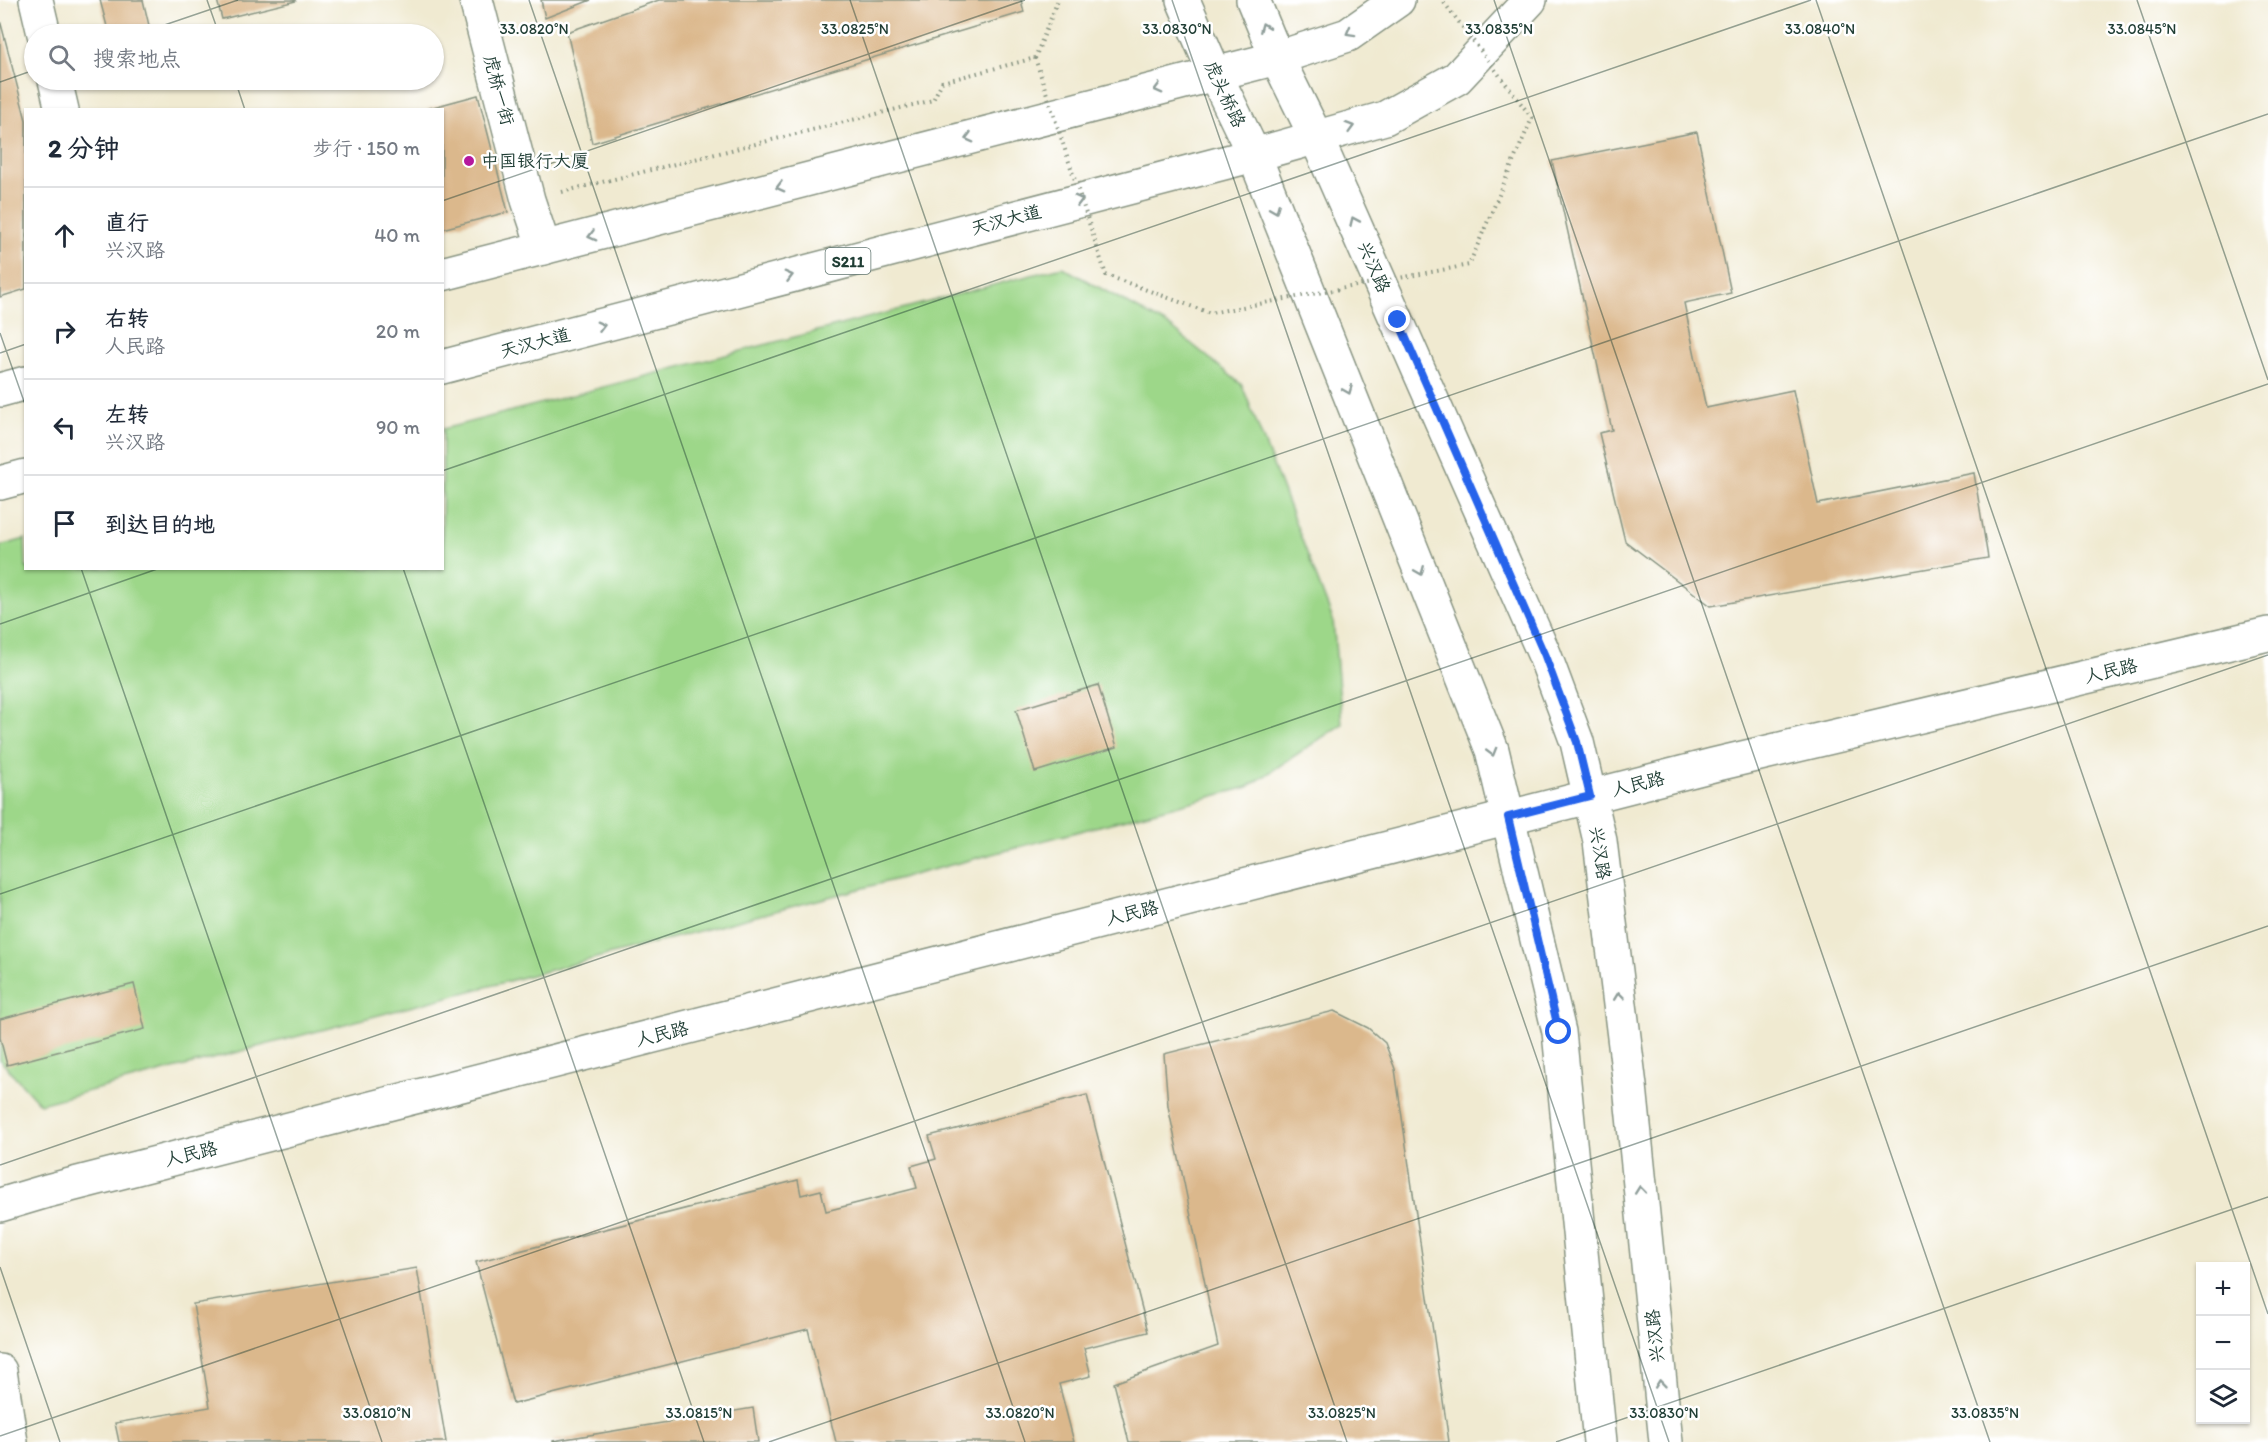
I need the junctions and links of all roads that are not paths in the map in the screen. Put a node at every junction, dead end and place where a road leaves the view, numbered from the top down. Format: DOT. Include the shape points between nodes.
graph roads {
  1 [pos="36,0"];
  2 [pos="476,0"];
  3 [pos="1183,0"];
  4 [pos="1253,0"];
  5 [pos="1398,0"];
  6 [pos="1530,0"];
  7 [pos="42,24"];
  8 [pos="1276,58"];
  9 [pos="1215,74"];
  10 [pos="57,90"];
  11 [pos="62,108"];
  12 [pos="1316,137"];
  13 [pos="1254,155"];
  14 [pos="544,248"];
  15 [pos="444,273"];
  16 [pos="444,366"];
  17 [pos="24,384"];
  18 [pos="0,390"];
  19 [pos="24,477"];
  20 [pos="0,483"];
  21 [pos="2268,634"];
  22 [pos="1590,796"];
  23 [pos="1508,817"];
  24 [pos="0,1204"];
  25 [pos="0,1371"];
  26 [pos="11,1442"];
  27 [pos="1600,1442"];
  28 [pos="1666,1442"];
  1 -- 7 [label="main road"];
  2 -- 14 [label="main road, 虎桥一街"];
  3 -- 9 [label="main road, 虎头桥路"];
  8 -- 4 [label="main road, one-way"];
  5 -- 8 [label="main road, one-way" via="1348,35"];
  12 -- 6 [label="main road, 天汉大道, one-way" via="1385,117 1457,78"];
  8 -- 9 [label="main road"];
  8 -- 12 [label="main road"];
  9 -- 13 [label="main road, 虎头桥路"];
  9 -- 14 [label="main road, one-way"];
  10 -- 11 [label="main road"];
  12 -- 13 [label="main road, 天汉大道"];
  22 -- 12 [label="main road, 兴汉路, one-way" via="1577,742 1545,656"];
  16 -- 13 [label="main road, 天汉大道 / S211, one-way"];
  13 -- 23 [label="main road, one-way" via="1492,750"];
  14 -- 15 [label="main road"];
  17 -- 18 [label="main road"];
  19 -- 20 [label="main road"];
  21 -- 22 [label="main road, 人民路"];
  22 -- 23 [label="main road, 人民路"];
  28 -- 22 [label="main road, 兴汉路, one-way" via="1628,1074 1600,841"];
  23 -- 24 [label="main road, 人民路"];
  23 -- 27 [label="main road" via="1559,1032"];
  25 -- 26 [label="main road"];
}
